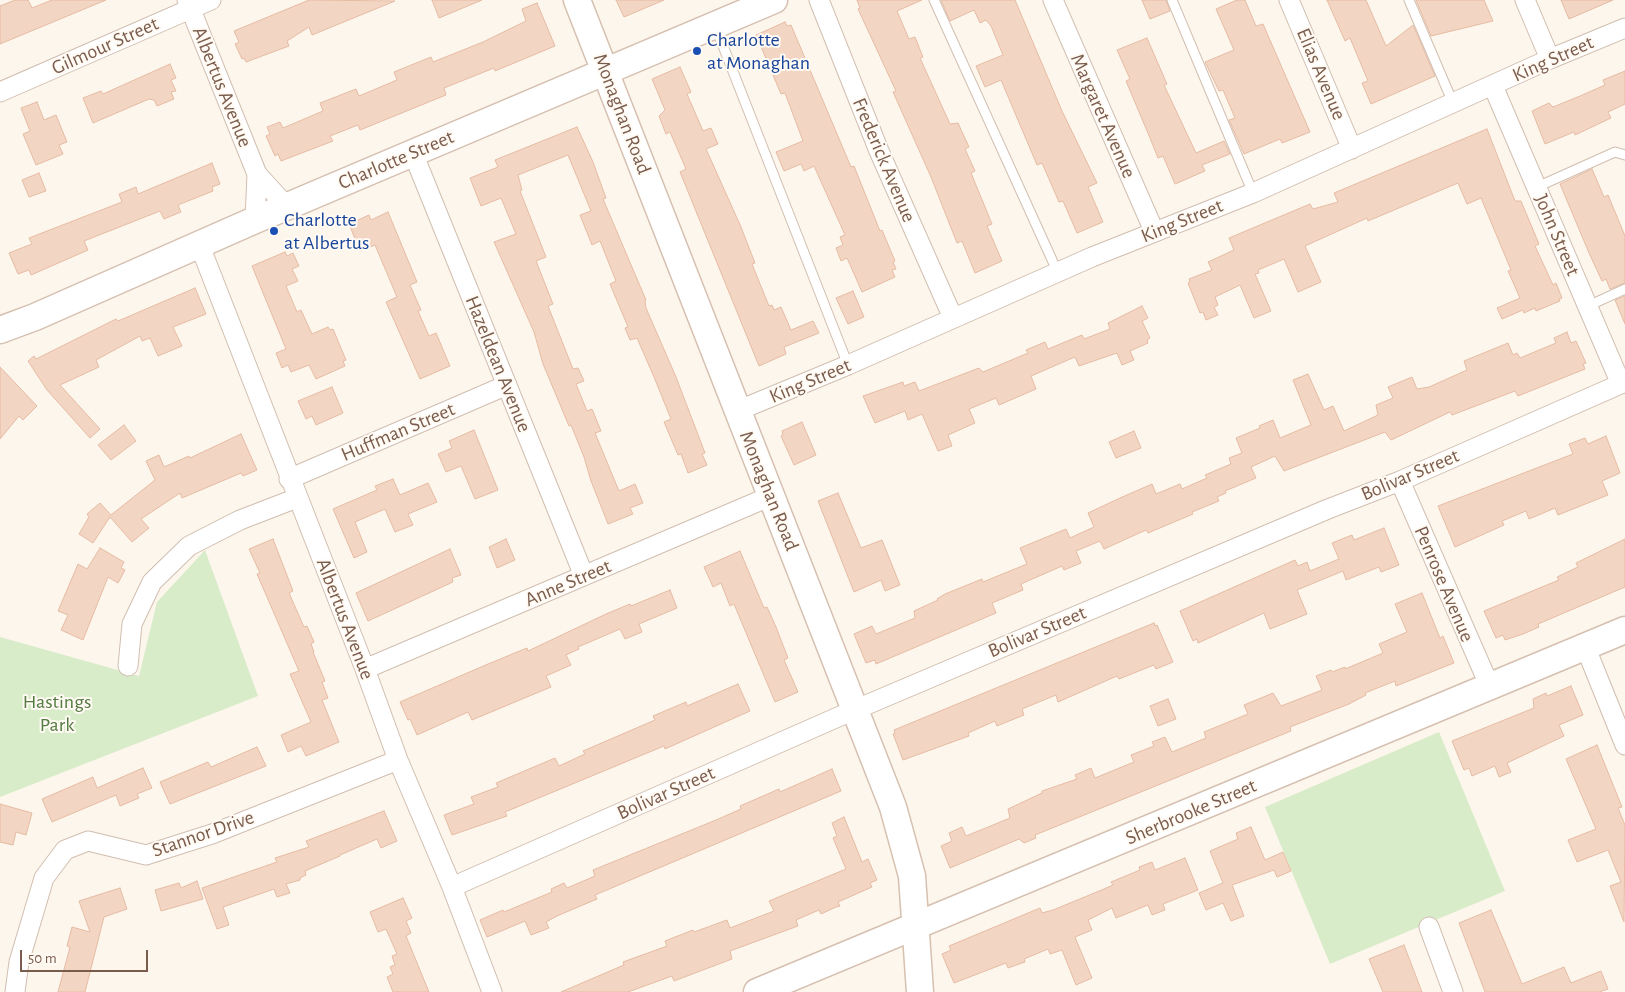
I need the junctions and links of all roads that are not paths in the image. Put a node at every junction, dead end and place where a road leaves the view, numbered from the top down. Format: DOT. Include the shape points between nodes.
graph roads {
  1 [pos="211,0"];
  2 [pos="577,0"];
  3 [pos="774,0"];
  4 [pos="819,0"];
  5 [pos="934,0"];
  6 [pos="1052,0"];
  7 [pos="1172,0"];
  8 [pos="1290,0"];
  9 [pos="1409,0"];
  10 [pos="1524,0"];
  11 [pos="189,4"];
  12 [pos="715,26"];
  13 [pos="1625,28"];
  14 [pos="1550,58"];
  15 [pos="606,71"];
  16 [pos="1493,86"];
  17 [pos="0,92"];
  18 [pos="1454,103"];
  19 [pos="1352,148"];
  20 [pos="413,153"];
  21 [pos="1625,155"];
  22 [pos="257,174"];
  23 [pos="1537,188"];
  24 [pos="1253,193"];
  25 [pos="286,207"];
  26 [pos="255,220"];
  27 [pos="1154,231"];
  28 [pos="200,246"];
  29 [pos="1058,273"];
  30 [pos="1625,290"];
  31 [pos="1588,306"];
  32 [pos="953,318"];
  33 [pos="10,327"];
  34 [pos="0,344"];
  35 [pos="848,365"];
  36 [pos="1623,383"];
  37 [pos="507,385"];
  38 [pos="738,411"];
  39 [pos="289,479"];
  40 [pos="1400,481"];
  41 [pos="771,496"];
  42 [pos="297,498"];
  43 [pos="584,576"];
  44 [pos="1625,630"];
  45 [pos="1584,646"];
  46 [pos="128,666"];
  47 [pos="365,669"];
  48 [pos="1490,687"];
  49 [pos="855,710"];
  50 [pos="1625,745"];
  51 [pos="398,760"];
  52 [pos="452,888"];
  53 [pos="915,927"];
  54 [pos="1428,927"];
  55 [pos="15,992"];
  56 [pos="492,992"];
  57 [pos="757,992"];
  58 [pos="920,992"];
  59 [pos="1454,992"];
  1 -- 11 [label="street, Gilmour Street"];
  2 -- 15 [label="main road, Monaghan Road"];
  3 -- 12 [label="main road, Charlotte Street"];
  4 -- 32 [label="street, Frederick Avenue" via="879,151"];
  5 -- 29 [label="lane"];
  6 -- 27 [label="street, Margaret Avenue"];
  7 -- 24 [label="lane"];
  8 -- 19 [label="street, Elias Avenue"];
  9 -- 18 [label="lane"];
  10 -- 14 [label="street"];
  11 -- 17 [label="street, Gilmour Street"];
  11 -- 22 [label="street, Albertus Avenue"];
  12 -- 15 [label="main road, Charlotte Street"];
  12 -- 35 [label="lane"];
  13 -- 14 [label="street, King Street"];
  14 -- 16 [label="street, King Street"];
  15 -- 20 [label="main road, Charlotte Street"];
  15 -- 38 [label="main road, Monaghan Road"];
  16 -- 18 [label="street, King Street"];
  16 -- 23 [label="street, John Street"];
  18 -- 19 [label="street, King Street"];
  19 -- 24 [label="street, King Street"];
  20 -- 25 [label="main road, Charlotte Street"];
  20 -- 37 [label="street, Hazeldean Avenue"];
  21 -- 23 [label="lane" via="1615,152"];
  22 -- 25 [label="street, Albertus Avenue"];
  22 -- 26 [label="street, Albertus Avenue"];
  23 -- 31 [label="street, John Street"];
  24 -- 27 [label="street, King Street"];
  25 -- 26 [label="main road, Charlotte Street"];
  26 -- 28 [label="main road, Charlotte Street"];
  27 -- 29 [label="street, King Street"];
  28 -- 33 [label="main road, Charlotte Street"];
  28 -- 39 [label="street, Albertus Avenue"];
  29 -- 32 [label="street, King Street"];
  30 -- 31 [label="lane"];
  31 -- 36 [label="street, John Street"];
  32 -- 35 [label="street, King Street"];
  33 -- 34 [label="main road, Charlotte Street"];
  35 -- 38 [label="street, King Street"];
  36 -- 40 [label="street, Bolivar Street"];
  37 -- 39 [label="street, Huffman Street"];
  37 -- 43 [label="street, Hazeldean Avenue"];
  38 -- 41 [label="main road, Monaghan Road"];
  39 -- 42 [label="street, Albertus Avenue"];
  40 -- 48 [label="street, Penrose Avenue"];
  40 -- 49 [label="street, Bolivar Street"];
  41 -- 43 [label="street, Anne Street"];
  41 -- 49 [label="main road, Monaghan Road"];
  42 -- 46 [label="street" via="240,520 189,546 152,582 132,624"];
  42 -- 47 [label="street, Albertus Avenue"];
  43 -- 47 [label="street, Anne Street"];
  44 -- 45 [label="main road, Sherbrooke Street"];
  45 -- 48 [label="main road, Sherbrooke Street"];
  45 -- 50 [label="street"];
  47 -- 51 [label="street, Albertus Avenue"];
  48 -- 53 [label="main road, Sherbrooke Street"];
  49 -- 52 [label="street, Bolivar Street"];
  49 -- 53 [label="main road, Monaghan Road" via="893,808 912,876"];
  51 -- 52 [label="street, Albertus Avenue"];
  51 -- 55 [label="street, Stannor Drive" via="212,834 146,855 88,841 65,850 44,878 19,962"];
  52 -- 56 [label="street, Albertus Avenue"];
  53 -- 57 [label="main road, Sherbrooke Street"];
  53 -- 58 [label="main road, Monaghan Road"];
  54 -- 59 [label="street"];
}
